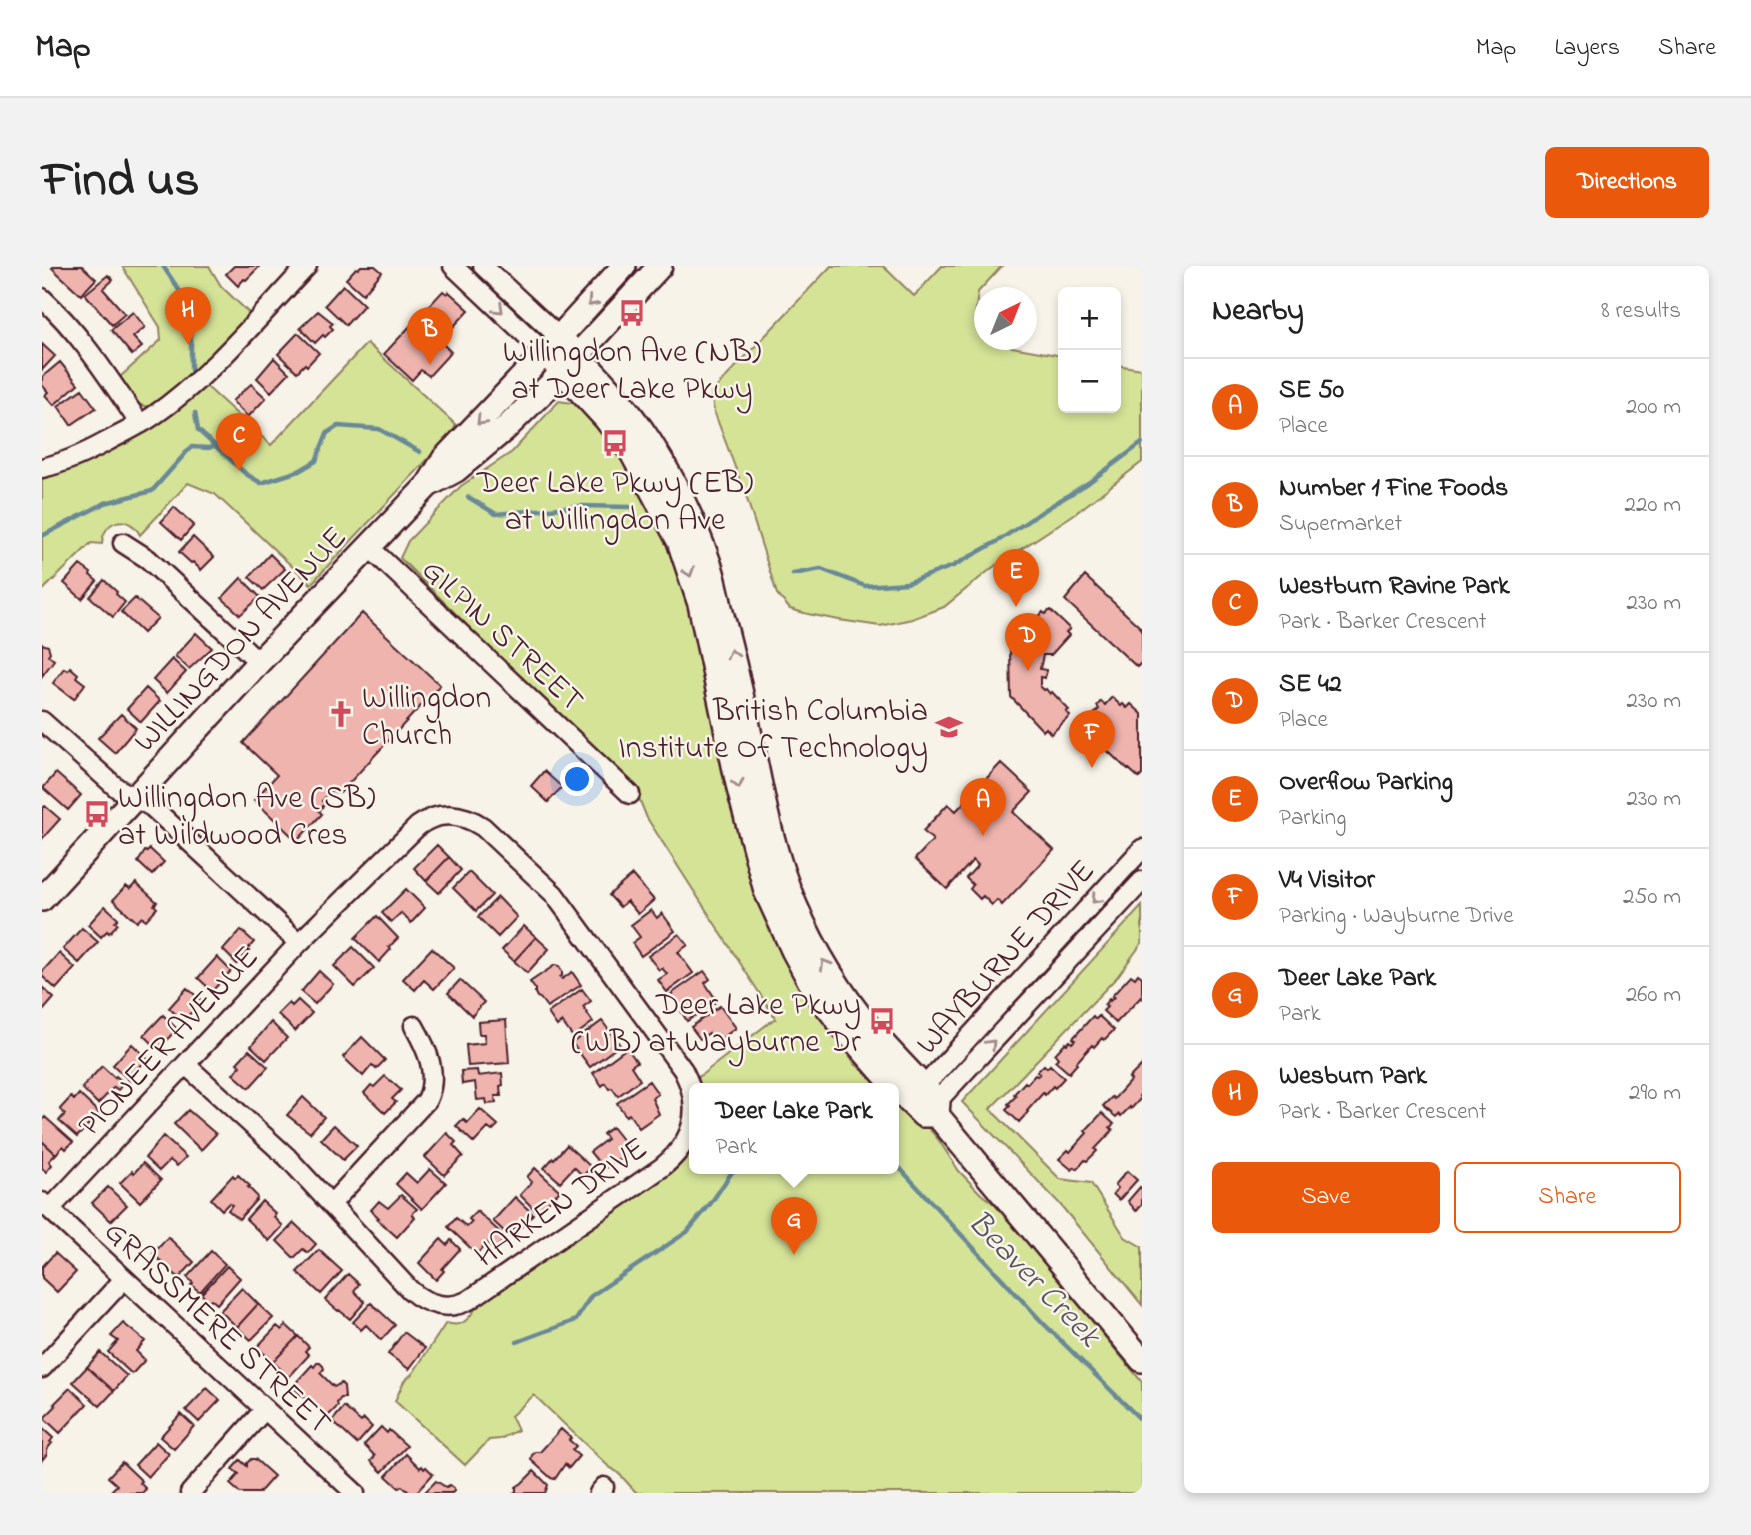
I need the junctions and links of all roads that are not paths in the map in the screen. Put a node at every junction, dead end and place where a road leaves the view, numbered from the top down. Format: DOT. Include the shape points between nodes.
graph roads {
  1 [pos="307,266"];
  2 [pos="453,266"];
  3 [pos="483,266"];
  4 [pos="624,266"];
  5 [pos="660,266"];
  6 [pos="42,298"];
  7 [pos="552,346"];
  8 [pos="570,364"];
  9 [pos="140,424"];
  10 [pos="42,468"];
  11 [pos="428,485"];
  12 [pos="122,542"];
  13 [pos="368,546"];
  14 [pos="260,662"];
  15 [pos="42,721"];
  16 [pos="631,794"];
  17 [pos="135,797"];
  18 [pos="1142,849"];
  19 [pos="1142,881"];
  20 [pos="42,899"];
  21 [pos="299,943"];
  22 [pos="414,1026"];
  23 [pos="186,1065"];
  24 [pos="690,1083"];
  25 [pos="926,1104"];
  26 [pos="689,1131"];
  27 [pos="331,1204"];
  28 [pos="46,1205"];
  29 [pos="124,1279"];
  30 [pos="1142,1360"];
  31 [pos="42,1368"];
  32 [pos="265,1409"];
  33 [pos="190,1493"];
  34 [pos="355,1493"];
  1 -- 9 [label="street" via="198,380"];
  2 -- 7 [label="street, one-way"];
  3 -- 7 [label="street"];
  4 -- 7 [label="main road, WILLINGDON AVENUE, one-way"];
  5 -- 8 [label="main road, WILLINGDON AVENUE"];
  6 -- 9 [label="street" via="89,350"];
  7 -- 8 [label="main road"];
  7 -- 11 [label="main road, WILLINGDON AVENUE, one-way" via="444,459"];
  8 -- 11 [label="main road, WILLINGDON AVENUE" via="478,452"];
  8 -- 25 [label="main road" via="622,405 671,477 710,566 769,825 794,903 810,939 851,1004"];
  9 -- 10 [label="street" via="94,449"];
  11 -- 13 [label="main road, WILLINGDON AVENUE"];
  12 -- 14 [label="street" via="148,559"];
  13 -- 14 [label="main road, WILLINGDON AVENUE"];
  13 -- 16 [label="street, GILPIN STREET"];
  14 -- 17 [label="main road, WILLINGDON AVENUE"];
  15 -- 17 [label="street" via="117,788"];
  17 -- 20 [label="main road, WILLINGDON AVENUE"];
  17 -- 21 [label="street" via="152,807"];
  18 -- 25 [label="street, WAYBURNE DRIVE, one-way"];
  25 -- 19 [label="street, WAYBURNE DRIVE, one-way"];
  21 -- 23 [label="street, PIONEER AVENUE"];
  21 -- 24 [label="street, HARKEN DRIVE" via="425,821 440,815 466,818 483,827 554,894"];
  22 -- 27 [label="street" via="430,1063 432,1086 427,1100"];
  23 -- 27 [label="street, HARKEN DRIVE"];
  23 -- 28 [label="street, PIONEER AVENUE"];
  25 -- 30 [label="main road"];
  26 -- 27 [label="street, HARKEN DRIVE" via="668,1162 456,1306 417,1296"];
  28 -- 29 [label="street, GRASSMERE STREET"];
  29 -- 31 [label="street"];
  29 -- 32 [label="street, GRASSMERE STREET"];
  32 -- 33 [label="street"];
  32 -- 34 [label="street, GRASSMERE STREET"];
}
